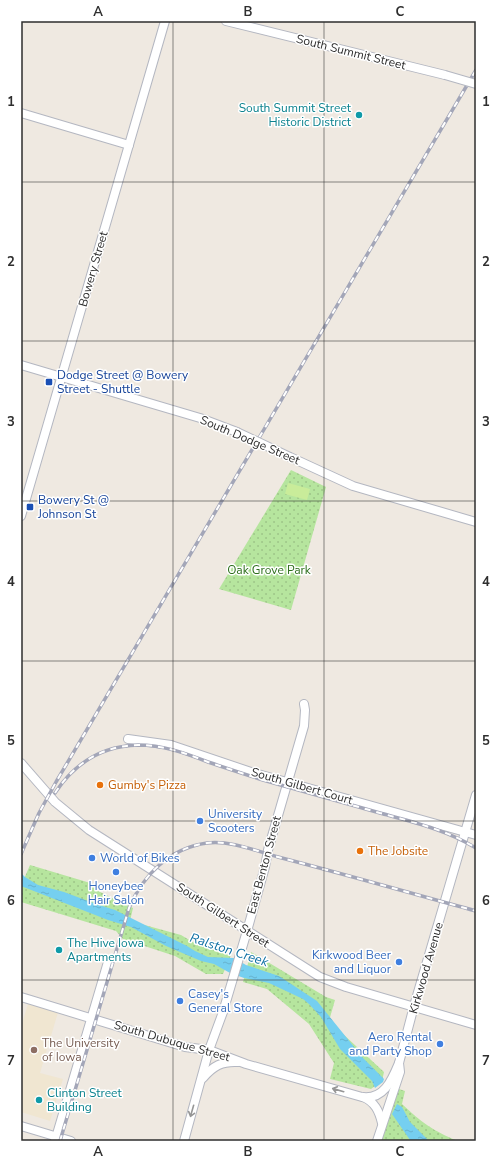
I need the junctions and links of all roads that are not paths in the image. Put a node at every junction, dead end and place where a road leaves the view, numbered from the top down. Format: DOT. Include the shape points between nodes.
graph roads {
  1 [pos="165,21"];
  2 [pos="226,21"];
  3 [pos="476,84"];
  4 [pos="21,113"];
  5 [pos="129,145"];
  6 [pos="21,365"];
  7 [pos="62,377"];
  8 [pos="21,516"];
  9 [pos="476,522"];
  10 [pos="304,704"];
  11 [pos="128,739"];
  12 [pos="21,764"];
  13 [pos="287,782"];
  14 [pos="476,794"];
  15 [pos="465,832"];
  16 [pos="476,835"];
  17 [pos="247,931"];
  18 [pos="108,962"];
  19 [pos="21,998"];
  20 [pos="414,1006"];
  21 [pos="92,1018"];
  22 [pos="476,1025"];
  23 [pos="209,1050"];
  24 [pos="399,1063"];
  25 [pos="246,1064"];
  26 [pos="201,1082"];
  27 [pos="362,1097"];
  28 [pos="382,1124"];
  29 [pos="21,1126"];
  30 [pos="56,1139"];
  31 [pos="71,1141"];
  32 [pos="184,1141"];
  33 [pos="377,1141"];
  1 -- 5 [label="street, Bowery Street"];
  2 -- 3 [label="street, South Summit Street, bridge"];
  4 -- 5 [label="street"];
  5 -- 7 [label="street, Bowery Street"];
  6 -- 7 [label="street, South Dodge Street"];
  7 -- 8 [label="street, Bowery Street"];
  7 -- 9 [label="street, South Dodge Street, bridge" via="200,418 237,432 353,486"];
  10 -- 13 [label="street, East Benton Street" via="304,726"];
  11 -- 13 [label="street, South Gilbert Court" via="171,745"];
  12 -- 17 [label="street, South Gilbert Street" via="55,802 80,824"];
  13 -- 15 [label="street, South Gilbert Court"];
  13 -- 17 [label="street, East Benton Street"];
  14 -- 15 [label="street, Kirkwood Avenue"];
  15 -- 16 [label="street, South Gilbert Court"];
  15 -- 20 [label="street, Kirkwood Avenue"];
  17 -- 20 [label="street, South Gilbert Street" via="330,982"];
  17 -- 23 [label="street, East Benton Street"];
  18 -- 21 [label="street"];
  19 -- 21 [label="street, South Dubuque Street"];
  20 -- 22 [label="street, South Gilbert Street"];
  20 -- 24 [label="street, Kirkwood Avenue"];
  21 -- 23 [label="street, South Dubuque Street" via="185,1047"];
  21 -- 30 [label="street"];
  23 -- 25 [label="street, South Dubuque Street"];
  23 -- 26 [label="street, East Benton Street"];
  24 -- 27 [label="street, South Dubuque Street" via="389,1084 381,1093 372,1097"];
  24 -- 28 [label="street, Kirkwood Avenue" via="400,1072"];
  25 -- 26 [label="street" via="231,1062 216,1065"];
  27 -- 25 [label="street, South Dubuque Street, one-way"];
  26 -- 32 [label="street, East Benton Street, one-way"];
  27 -- 28 [label="street" via="378,1109"];
  28 -- 33 [label="street, Kirkwood Avenue"];
  29 -- 30 [label="street"];
  30 -- 31 [label="street"];
}
